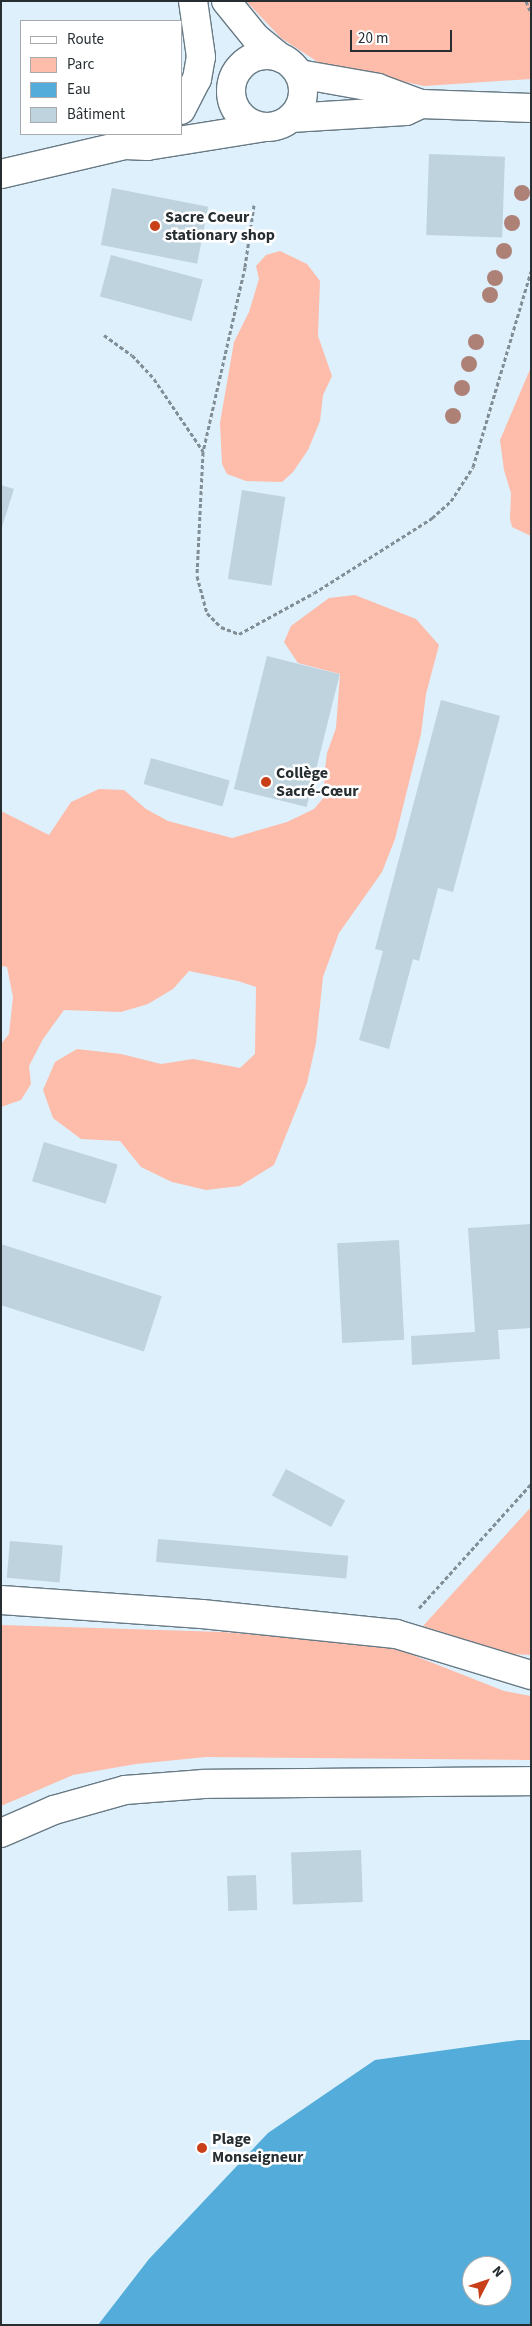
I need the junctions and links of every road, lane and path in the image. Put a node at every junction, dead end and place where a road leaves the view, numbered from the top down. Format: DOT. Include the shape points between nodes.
graph roads {
  1 [pos="226,1"];
  2 [pos="526,1"];
  3 [pos="531,13"];
  4 [pos="196,14"];
  5 [pos="290,66"];
  6 [pos="233,81"];
  7 [pos="421,104"];
  8 [pos="531,108"];
  9 [pos="182,110"];
  10 [pos="182,111"];
  11 [pos="291,118"];
  12 [pos="264,127"];
  13 [pos="132,139"];
  14 [pos="1,174"];
  15 [pos="254,205"];
  16 [pos="531,271"];
  17 [pos="104,335"];
  18 [pos="204,452"];
  19 [pos="531,1484"];
  20 [pos="1,1600"];
  21 [pos="396,1634"];
  22 [pos="531,1675"];
  23 [pos="531,1781"];
  24 [pos="1,1833"];
  1 -- 5 [label="street" via="256,38"];
  2 -- 3 [label="path"];
  4 -- 6 [label="street"];
  4 -- 9 [label="street" via="201,57 197,79"];
  5 -- 6 [label="street" via="271,55 254,58 240,67"];
  5 -- 7 [label="street" via="378,88"];
  5 -- 11 [label="street" via="303,97"];
  6 -- 10 [label="street"];
  6 -- 12 [label="street" via="231,95 239,113"];
  7 -- 8 [label="street"];
  7 -- 11 [label="street" via="398,112"];
  11 -- 12 [label="street"];
  12 -- 13 [label="street" via="147,146"];
  13 -- 14 [label="street"];
  15 -- 18 [label="path" via="246,267"];
  16 -- 18 [label="path" via="472,467 451,501 432,518 314,593 240,634 221,627 207,613 198,576"];
  17 -- 18 [label="path" via="132,355 154,379"];
  19 -- 21 [label="path"];
  20 -- 21 [label="street" via="202,1614"];
  21 -- 22 [label="street"];
  23 -- 24 [label="street" via="204,1784 125,1790 54,1810"];
}
